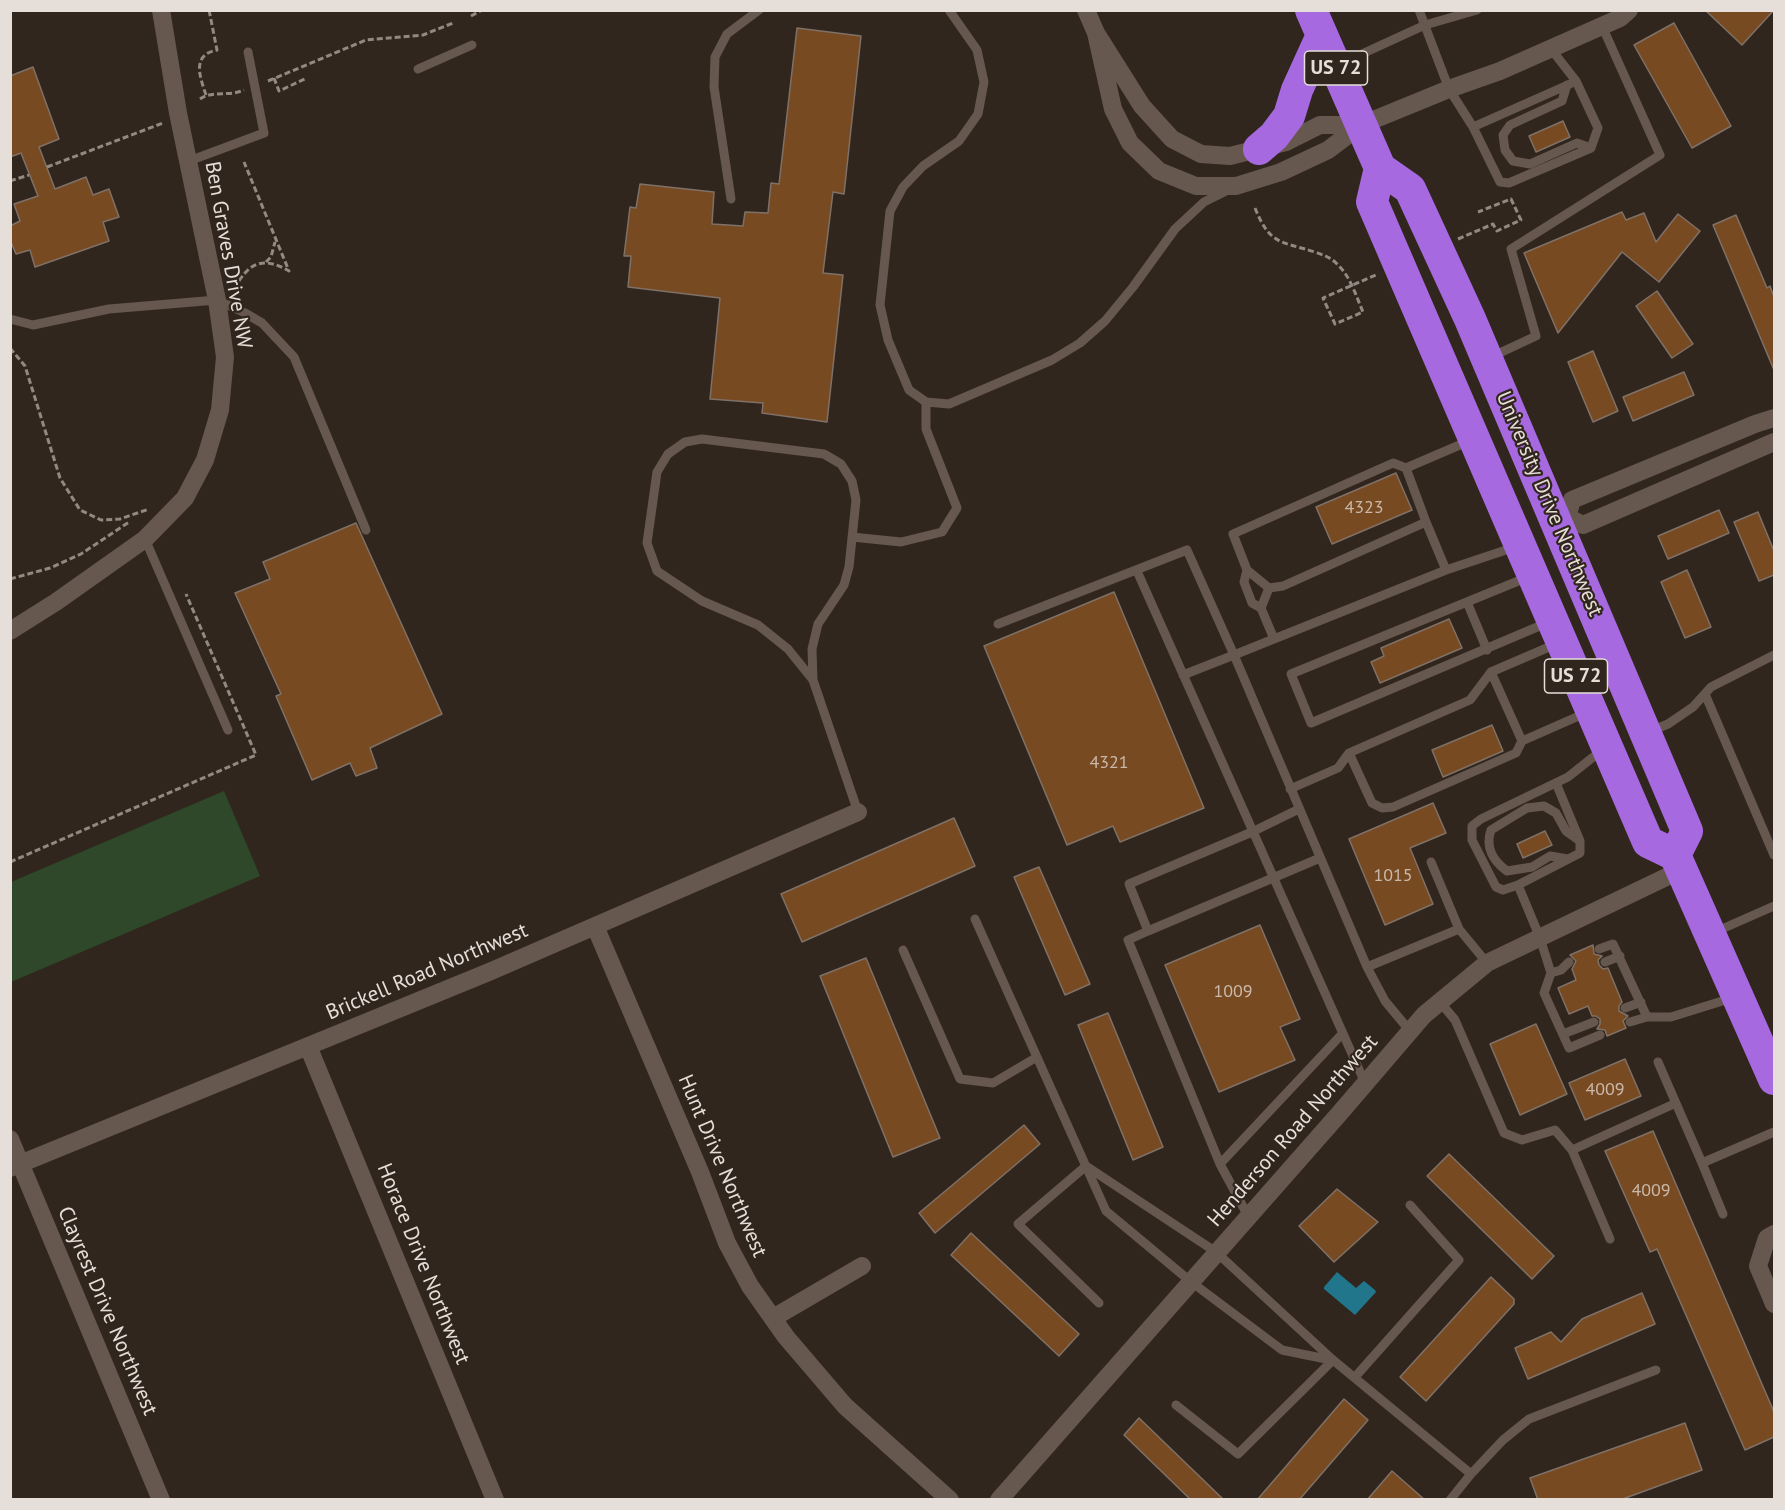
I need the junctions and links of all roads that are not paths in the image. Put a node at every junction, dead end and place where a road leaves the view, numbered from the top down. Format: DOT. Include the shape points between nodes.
graph roads {
  1 [pos="161,10"];
  2 [pos="759,10"];
  3 [pos="949,10"];
  4 [pos="1086,10"];
  5 [pos="1419,10"];
  6 [pos="1477,10"];
  7 [pos="1629,10"];
  8 [pos="1317,23"];
  9 [pos="1425,26"];
  10 [pos="1602,26"];
  11 [pos="1096,33"];
  12 [pos="472,45"];
  13 [pos="1551,49"];
  14 [pos="248,52"];
  15 [pos="1336,66"];
  16 [pos="418,69"];
  17 [pos="1576,81"];
  18 [pos="1567,85"];
  19 [pos="1449,89"];
  20 [pos="1361,125"];
  21 [pos="1473,127"];
  22 [pos="1591,148"];
  23 [pos="1259,149"];
  24 [pos="189,161"];
  25 [pos="1380,168"];
  26 [pos="1236,186"];
  27 [pos="731,199"];
  28 [pos="217,300"];
  29 [pos="10,319"];
  30 [pos="1487,359"];
  31 [pos="926,402"];
  32 [pos="1774,418"];
  33 [pos="1474,439"];
  34 [pos="1774,442"];
  35 [pos="1406,468"];
  36 [pos="1493,481"];
  37 [pos="1562,519"];
  38 [pos="1426,522"];
  39 [pos="366,530"];
  40 [pos="852,537"];
  41 [pos="145,539"];
  42 [pos="1521,545"];
  43 [pos="1247,570"];
  44 [pos="1446,570"];
  45 [pos="1137,571"];
  46 [pos="1533,575"];
  47 [pos="1583,584"];
  48 [pos="1269,588"];
  49 [pos="1467,602"];
  50 [pos="1261,608"];
  51 [pos="998,624"];
  52 [pos="10,631"];
  53 [pos="1557,631"];
  54 [pos="1274,639"];
  55 [pos="1487,650"];
  56 [pos="1234,655"];
  57 [pos="1774,655"];
  58 [pos="1491,672"];
  59 [pos="1183,675"];
  60 [pos="813,680"];
  61 [pos="1705,693"];
  62 [pos="1591,711"];
  63 [pos="228,730"];
  64 [pos="1646,734"];
  65 [pos="1522,741"];
  66 [pos="1607,747"];
  67 [pos="1349,753"];
  68 [pos="1556,783"];
  69 [pos="1290,789"];
  70 [pos="1299,809"];
  71 [pos="858,812"];
  72 [pos="1252,832"];
  73 [pos="1580,841"];
  74 [pos="1774,855"];
  75 [pos="1320,858"];
  76 [pos="1569,860"];
  77 [pos="1431,862"];
  78 [pos="1678,863"];
  79 [pos="1273,879"];
  80 [pos="1518,885"];
  81 [pos="1774,906"];
  82 [pos="975,919"];
  83 [pos="595,926"];
  84 [pos="1459,929"];
  85 [pos="1148,931"];
  86 [pos="1710,935"];
  87 [pos="1540,938"];
  88 [pos="1599,949"];
  89 [pos="903,950"];
  90 [pos="1620,956"];
  91 [pos="1569,962"];
  92 [pos="1605,962"];
  93 [pos="1487,963"];
  94 [pos="1367,967"];
  95 [pos="1561,970"];
  96 [pos="1551,973"];
  97 [pos="1574,974"];
  98 [pos="1738,997"];
  99 [pos="1440,1002"];
  100 [pos="1641,1002"];
  101 [pos="1624,1008"];
  102 [pos="1647,1017"];
  103 [pos="1594,1022"];
  104 [pos="1630,1022"];
  105 [pos="1410,1031"];
  106 [pos="1342,1034"];
  107 [pos="1563,1034"];
  108 [pos="1600,1035"];
  109 [pos="308,1046"];
  110 [pos="1768,1048"];
  111 [pos="1037,1057"];
  112 [pos="1658,1062"];
  113 [pos="1774,1079"];
  114 [pos="1365,1083"];
  115 [pos="1676,1103"];
  116 [pos="1774,1132"];
  117 [pos="10,1139"];
  118 [pos="1572,1150"];
  119 [pos="1702,1163"];
  120 [pos="1220,1164"];
  121 [pos="16,1166"];
  122 [pos="1086,1166"];
  123 [pos="1410,1205"];
  124 [pos="1723,1214"];
  125 [pos="1248,1216"];
  126 [pos="1774,1234"];
  127 [pos="1610,1239"];
  128 [pos="1216,1252"];
  129 [pos="862,1266"];
  130 [pos="1190,1281"];
  131 [pos="1099,1303"];
  132 [pos="1774,1304"];
  133 [pos="773,1318"];
  134 [pos="1334,1360"];
  135 [pos="1656,1370"];
  136 [pos="1355,1377"];
  137 [pos="1176,1406"];
  138 [pos="1471,1474"];
  139 [pos="161,1500"];
  140 [pos="495,1500"];
  141 [pos="950,1500"];
  142 [pos="999,1500"];
  143 [pos="1450,1500"];
  1 -- 24 [label="street, Ben Graves Drive NW"];
  2 -- 27 [label="lane" via="727,34 715,57 714,87"];
  3 -- 31 [label="lane" via="977,50 984,82 978,114 959,141 923,166 903,187 890,211 880,304 888,340 909,390"];
  4 -- 11 [label="street"];
  5 -- 9 [label="lane"];
  6 -- 9 [label="lane"];
  7 -- 10 [label="street"];
  8 -- 15 [label="highway, US 72"];
  8 -- 23 [label="highway" via="1289,116"];
  9 -- 15 [label="lane"];
  9 -- 19 [label="lane"];
  10 -- 13 [label="street"];
  10 -- 30 [label="lane" via="1660,155 1511,249 1536,336"];
  11 -- 23 [label="street" via="1142,106 1172,139 1201,154 1230,156"];
  11 -- 26 [label="street" via="1113,109 1130,143 1159,171 1196,186"];
  12 -- 16 [label="lane"];
  13 -- 17 [label="lane"];
  13 -- 19 [label="street"];
  14 -- 24 [label="lane" via="264,132"];
  15 -- 20 [label="highway, US 72"];
  17 -- 18 [label="lane"];
  17 -- 22 [label="lane" via="1598,128"];
  18 -- 21 [label="lane"];
  18 -- 22 [label="lane" via="1562,101 1510,125 1503,135 1505,150 1514,161 1530,164 1577,143"];
  19 -- 20 [label="street"];
  19 -- 21 [label="lane"];
  20 -- 23 [label="street" via="1320,125 1286,142"];
  20 -- 25 [label="highway, US 72"];
  20 -- 26 [label="street" via="1328,150 1281,172"];
  21 -- 22 [label="lane" via="1500,182 1509,183"];
  24 -- 28 [label="street, Ben Graves Drive NW"];
  25 -- 30 [label="highway, University Drive Northwest / US 72" via="1410,189"];
  25 -- 33 [label="highway, University Drive Northwest / US 72" via="1372,202"];
  26 -- 31 [label="lane" via="1204,202 1175,229 1105,321 1080,343 1052,360 949,404"];
  28 -- 29 [label="lane" via="109,309 33,326"];
  28 -- 39 [label="lane" via="262,323 294,357"];
  28 -- 41 [label="street, Ben Graves Drive NW" via="225,357 220,410 205,460 184,498"];
  30 -- 37 [label="highway, University Drive Northwest / US 72"];
  31 -- 40 [label="lane" via="926,429 957,508 942,532 901,542"];
  32 -- 37 [label="street" via="1572,500"];
  33 -- 35 [label="lane"];
  33 -- 36 [label="highway, University Drive Northwest / US 72"];
  34 -- 37 [label="street" via="1583,525"];
  35 -- 38 [label="lane"];
  35 -- 43 [label="lane" via="1394,463 1233,534"];
  36 -- 37 [label="highway" via="1518,489 1539,524"];
  36 -- 42 [label="highway, University Drive Northwest / US 72"];
  37 -- 47 [label="highway, University Drive Northwest / US 72"];
  38 -- 44 [label="lane"];
  38 -- 48 [label="lane" via="1283,586"];
  40 -- 60 [label="lane" via="844,585 818,624 812,649"];
  40 -- 60 [label="lane" via="856,500 852,481 841,464 824,454 702,439 685,442 668,454 657,472 647,543 657,571 702,601 758,625 788,649"];
  41 -- 52 [label="street, Ben Graves Drive NW"];
  41 -- 63 [label="lane"];
  42 -- 44 [label="lane"];
  42 -- 46 [label="highway, University Drive Northwest / US 72"];
  42 -- 47 [label="highway" via="1538,543 1555,570"];
  43 -- 48 [label="lane"];
  43 -- 50 [label="lane" via="1244,582 1252,603"];
  44 -- 54 [label="lane"];
  45 -- 51 [label="lane"];
  45 -- 56 [label="lane" via="1187,550"];
  45 -- 59 [label="lane"];
  46 -- 49 [label="lane"];
  46 -- 53 [label="highway, University Drive Northwest / US 72"];
  47 -- 64 [label="highway, University Drive Northwest / US 72"];
  48 -- 50 [label="lane"];
  49 -- 55 [label="lane"];
  49 -- 55 [label="lane" via="1291,674 1311,723"];
  50 -- 54 [label="lane"];
  53 -- 55 [label="lane"];
  53 -- 58 [label="lane"];
  53 -- 62 [label="highway, University Drive Northwest / US 72"];
  54 -- 56 [label="lane"];
  56 -- 59 [label="lane"];
  56 -- 69 [label="lane"];
  57 -- 61 [label="lane"];
  58 -- 65 [label="lane"];
  58 -- 67 [label="lane" via="1470,700"];
  59 -- 72 [label="lane"];
  60 -- 71 [label="lane"];
  61 -- 64 [label="lane" via="1693,707"];
  61 -- 74 [label="lane"];
  62 -- 65 [label="lane"];
  62 -- 66 [label="highway, University Drive Northwest / US 72"];
  64 -- 78 [label="highway, University Drive Northwest / US 72" via="1687,831"];
  65 -- 67 [label="lane" via="1516,753 1393,807 1382,808 1372,803"];
  66 -- 68 [label="lane"];
  66 -- 78 [label="highway, University Drive Northwest / US 72" via="1648,842"];
  67 -- 69 [label="lane" via="1338,768"];
  68 -- 73 [label="lane"];
  68 -- 80 [label="lane" via="1472,826 1472,840 1496,887 1503,890"];
  69 -- 70 [label="lane"];
  70 -- 72 [label="lane"];
  70 -- 75 [label="lane"];
  71 -- 83 [label="street, Brickell Road Northwest"];
  72 -- 79 [label="lane"];
  72 -- 85 [label="lane" via="1129,884"];
  73 -- 76 [label="lane" via="1580,853"];
  73 -- 76 [label="lane" via="1566,831 1556,813 1544,806 1527,808 1507,819 1491,830 1487,841 1493,857 1507,871 1532,867 1550,856"];
  75 -- 79 [label="lane"];
  75 -- 94 [label="lane"];
  76 -- 80 [label="lane"];
  77 -- 84 [label="lane"];
  78 -- 86 [label="highway"];
  78 -- 87 [label="street, Henderson Road Northwest"];
  79 -- 85 [label="lane"];
  79 -- 106 [label="lane"];
  80 -- 87 [label="lane"];
  81 -- 86 [label="lane"];
  82 -- 111 [label="lane"];
  83 -- 109 [label="street, Brickell Road Northwest"];
  83 -- 133 [label="street, Hunt Drive Northwest" via="727,1243"];
  84 -- 93 [label="lane"];
  84 -- 94 [label="lane"];
  85 -- 120 [label="lane" via="1128,940"];
  86 -- 98 [label="highway"];
  87 -- 93 [label="street, Henderson Road Northwest"];
  87 -- 96 [label="lane"];
  88 -- 90 [label="lane" via="1614,944"];
  89 -- 111 [label="lane" via="960,1079 993,1083"];
  90 -- 92 [label="lane"];
  90 -- 100 [label="lane"];
  91 -- 95 [label="lane"];
  93 -- 99 [label="street, Henderson Road Northwest"];
  94 -- 105 [label="lane" via="1385,1001"];
  95 -- 96 [label="lane"];
  95 -- 97 [label="lane"];
  96 -- 107 [label="lane" via="1544,993"];
  98 -- 102 [label="lane" via="1671,1017"];
  98 -- 110 [label="highway"];
  99 -- 105 [label="street, Henderson Road Northwest"];
  99 -- 118 [label="lane" via="1455,1020 1504,1133 1522,1140 1555,1130"];
  100 -- 101 [label="lane"];
  100 -- 102 [label="lane"];
  102 -- 104 [label="lane"];
  103 -- 107 [label="lane"];
  105 -- 114 [label="street, Henderson Road Northwest"];
  106 -- 114 [label="lane"];
  106 -- 120 [label="lane"];
  107 -- 108 [label="lane" via="1569,1048"];
  109 -- 121 [label="street, Brickell Road Northwest"];
  109 -- 140 [label="street, Horace Drive Northwest"];
  110 -- 113 [label="highway"];
  111 -- 122 [label="lane"];
  112 -- 115 [label="lane"];
  114 -- 125 [label="street, Henderson Road Northwest"];
  115 -- 118 [label="lane"];
  115 -- 119 [label="lane"];
  116 -- 119 [label="lane"];
  117 -- 121 [label="street, Clayrest Drive Northwest"];
  118 -- 127 [label="lane"];
  119 -- 124 [label="lane"];
  120 -- 125 [label="lane"];
  121 -- 139 [label="street, Clayrest Drive Northwest"];
  122 -- 128 [label="lane"];
  122 -- 130 [label="lane" via="1106,1211"];
  122 -- 131 [label="lane" via="1018,1224"];
  123 -- 136 [label="lane" via="1459,1260"];
  125 -- 128 [label="street, Henderson Road Northwest"];
  126 -- 132 [label="street" via="1767,1238 1758,1266"];
  128 -- 130 [label="street, Henderson Road Northwest"];
  128 -- 134 [label="lane"];
  129 -- 133 [label="street"];
  130 -- 134 [label="lane" via="1282,1350"];
  130 -- 142 [label="street, Henderson Road Northwest"];
  133 -- 141 [label="street, Hunt Drive Northwest" via="846,1406"];
  134 -- 136 [label="lane"];
  134 -- 137 [label="lane" via="1238,1454"];
  135 -- 138 [label="lane" via="1529,1419"];
  136 -- 138 [label="lane"];
  138 -- 143 [label="lane"];
}
